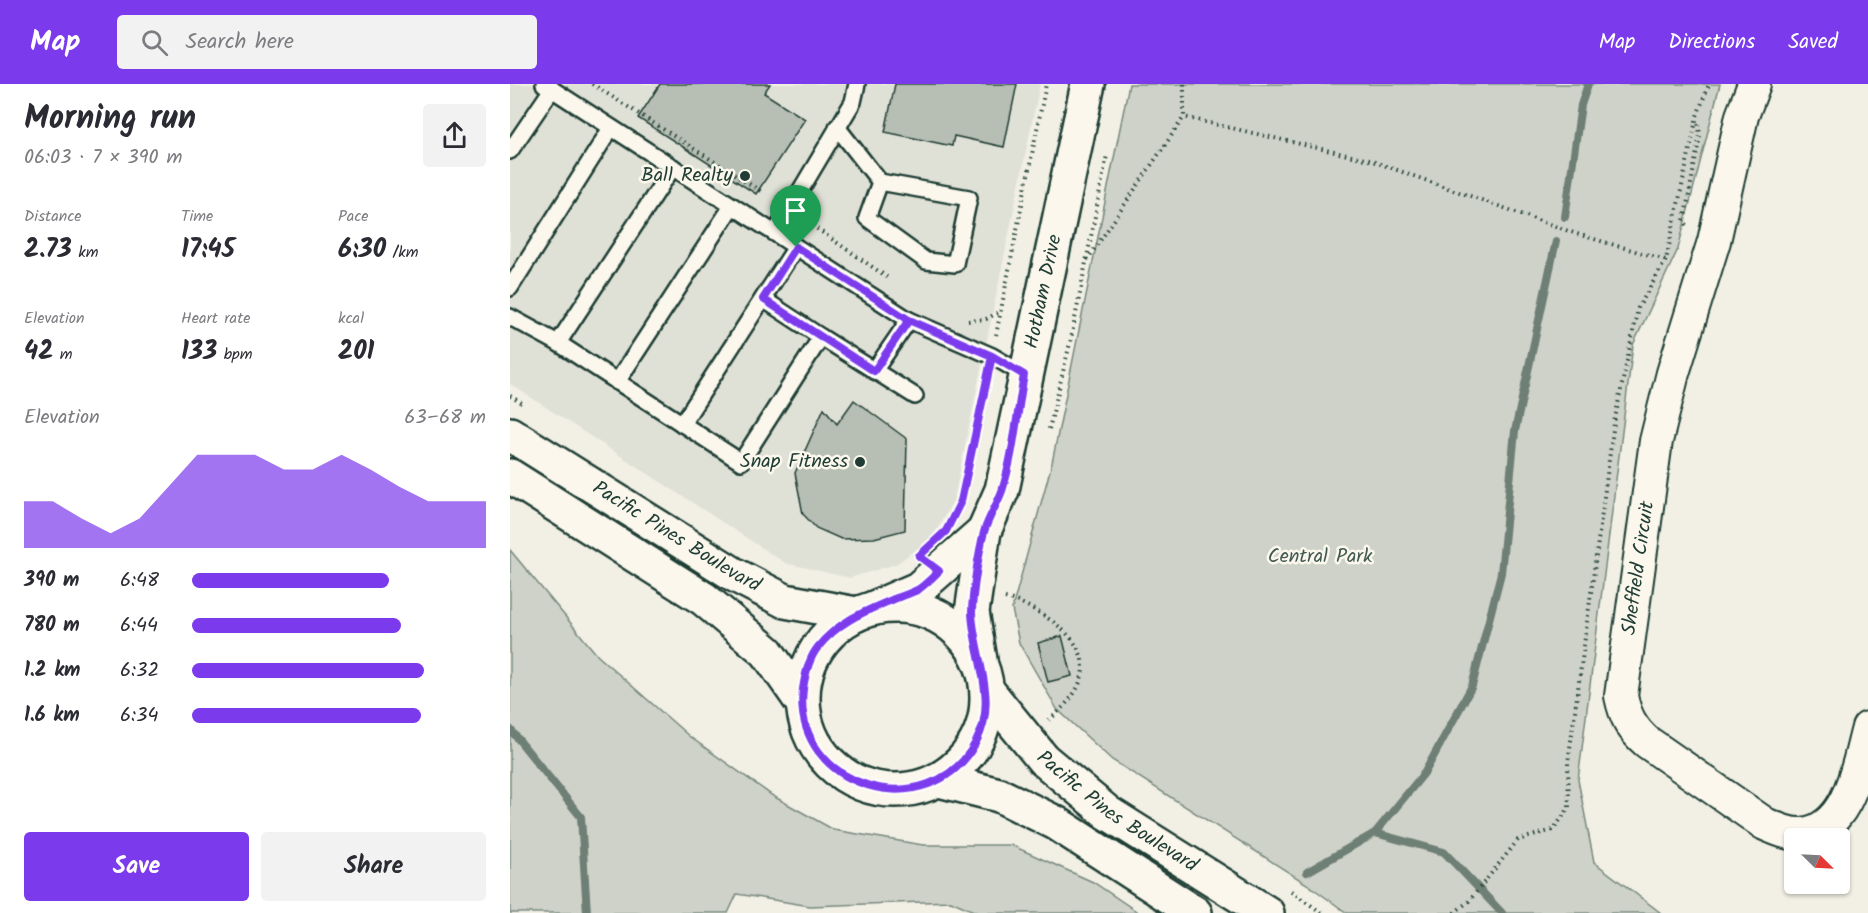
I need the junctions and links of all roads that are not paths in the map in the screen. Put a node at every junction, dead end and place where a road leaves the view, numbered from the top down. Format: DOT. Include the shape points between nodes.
graph roads {
  1 [pos="857,84"];
  2 [pos="1088,84"];
  3 [pos="1754,84"];
  4 [pos="548,87"];
  5 [pos="837,127"];
  6 [pos="611,128"];
  7 [pos="510,151"];
  8 [pos="673,167"];
  9 [pos="880,182"];
  10 [pos="732,206"];
  11 [pos="775,233"];
  12 [pos="796,247"];
  13 [pos="510,288"];
  14 [pos="763,299"];
  15 [pos="510,317"];
  16 [pos="909,320"];
  17 [pos="821,337"];
  18 [pos="558,343"];
  19 [pos="874,371"];
  20 [pos="1024,375"];
  21 [pos="617,382"];
  22 [pos="915,396"];
  23 [pos="682,424"];
  24 [pos="510,434"];
  25 [pos="510,476"];
  26 [pos="984,531"];
  27 [pos="865,611"];
  28 [pos="983,675"];
  29 [pos="802,702"];
  30 [pos="1868,728"];
  31 [pos="939,780"];
  32 [pos="1275,900"];
  33 [pos="1195,913"];
  1 -- 5 [label="lane" via="853,102"];
  2 -- 20 [label="main road, Hotham Drive"];
  3 -- 30 [label="street, Sheffield Circuit" via="1742,116 1714,241 1656,441 1621,696 1633,730 1647,742 1766,824 1784,832 1802,834 1819,828 1836,814 1848,796"];
  4 -- 6 [label="lane"];
  4 -- 7 [label="lane"];
  5 -- 9 [label="lane"];
  5 -- 11 [label="lane"];
  6 -- 8 [label="lane"];
  6 -- 13 [label="lane"];
  8 -- 10 [label="lane"];
  8 -- 18 [label="lane"];
  9 -- 9 [label="lane" via="969,198 955,264 926,261 867,218"];
  10 -- 11 [label="lane"];
  10 -- 21 [label="lane"];
  11 -- 12 [label="lane"];
  12 -- 14 [label="lane"];
  12 -- 16 [label="lane"];
  14 -- 17 [label="lane"];
  14 -- 23 [label="lane"];
  15 -- 18 [label="lane"];
  16 -- 19 [label="lane"];
  16 -- 20 [label="lane" via="992,356"];
  17 -- 19 [label="lane"];
  17 -- 23 [label="lane" via="741,462"];
  18 -- 21 [label="lane"];
  19 -- 22 [label="lane"];
  20 -- 26 [label="main road, Hotham Drive" via="1002,490"];
  21 -- 23 [label="lane"];
  24 -- 27 [label="main road, Pacific Pines Boulevard" via="735,575 785,601"];
  25 -- 29 [label="main road, Pacific Pines Boulevard" via="704,599 767,652"];
  26 -- 27 [label="main road, Hotham Drive" via="918,589"];
  26 -- 28 [label="main road, Hotham Drive" via="986,594 972,612"];
  27 -- 28 [label="main road" via="906,606 936,615 962,633"];
  27 -- 29 [label="main road" via="833,629 816,650 805,675"];
  28 -- 31 [label="main road" via="985,717 976,742 960,764"];
  28 -- 32 [label="main road, Pacific Pines Boulevard" via="1043,759 1108,813"];
  29 -- 31 [label="main road" via="808,732 824,759 849,779 878,790 909,790"];
  31 -- 33 [label="main road, Pacific Pines Boulevard" via="999,795 1056,823"];
}
